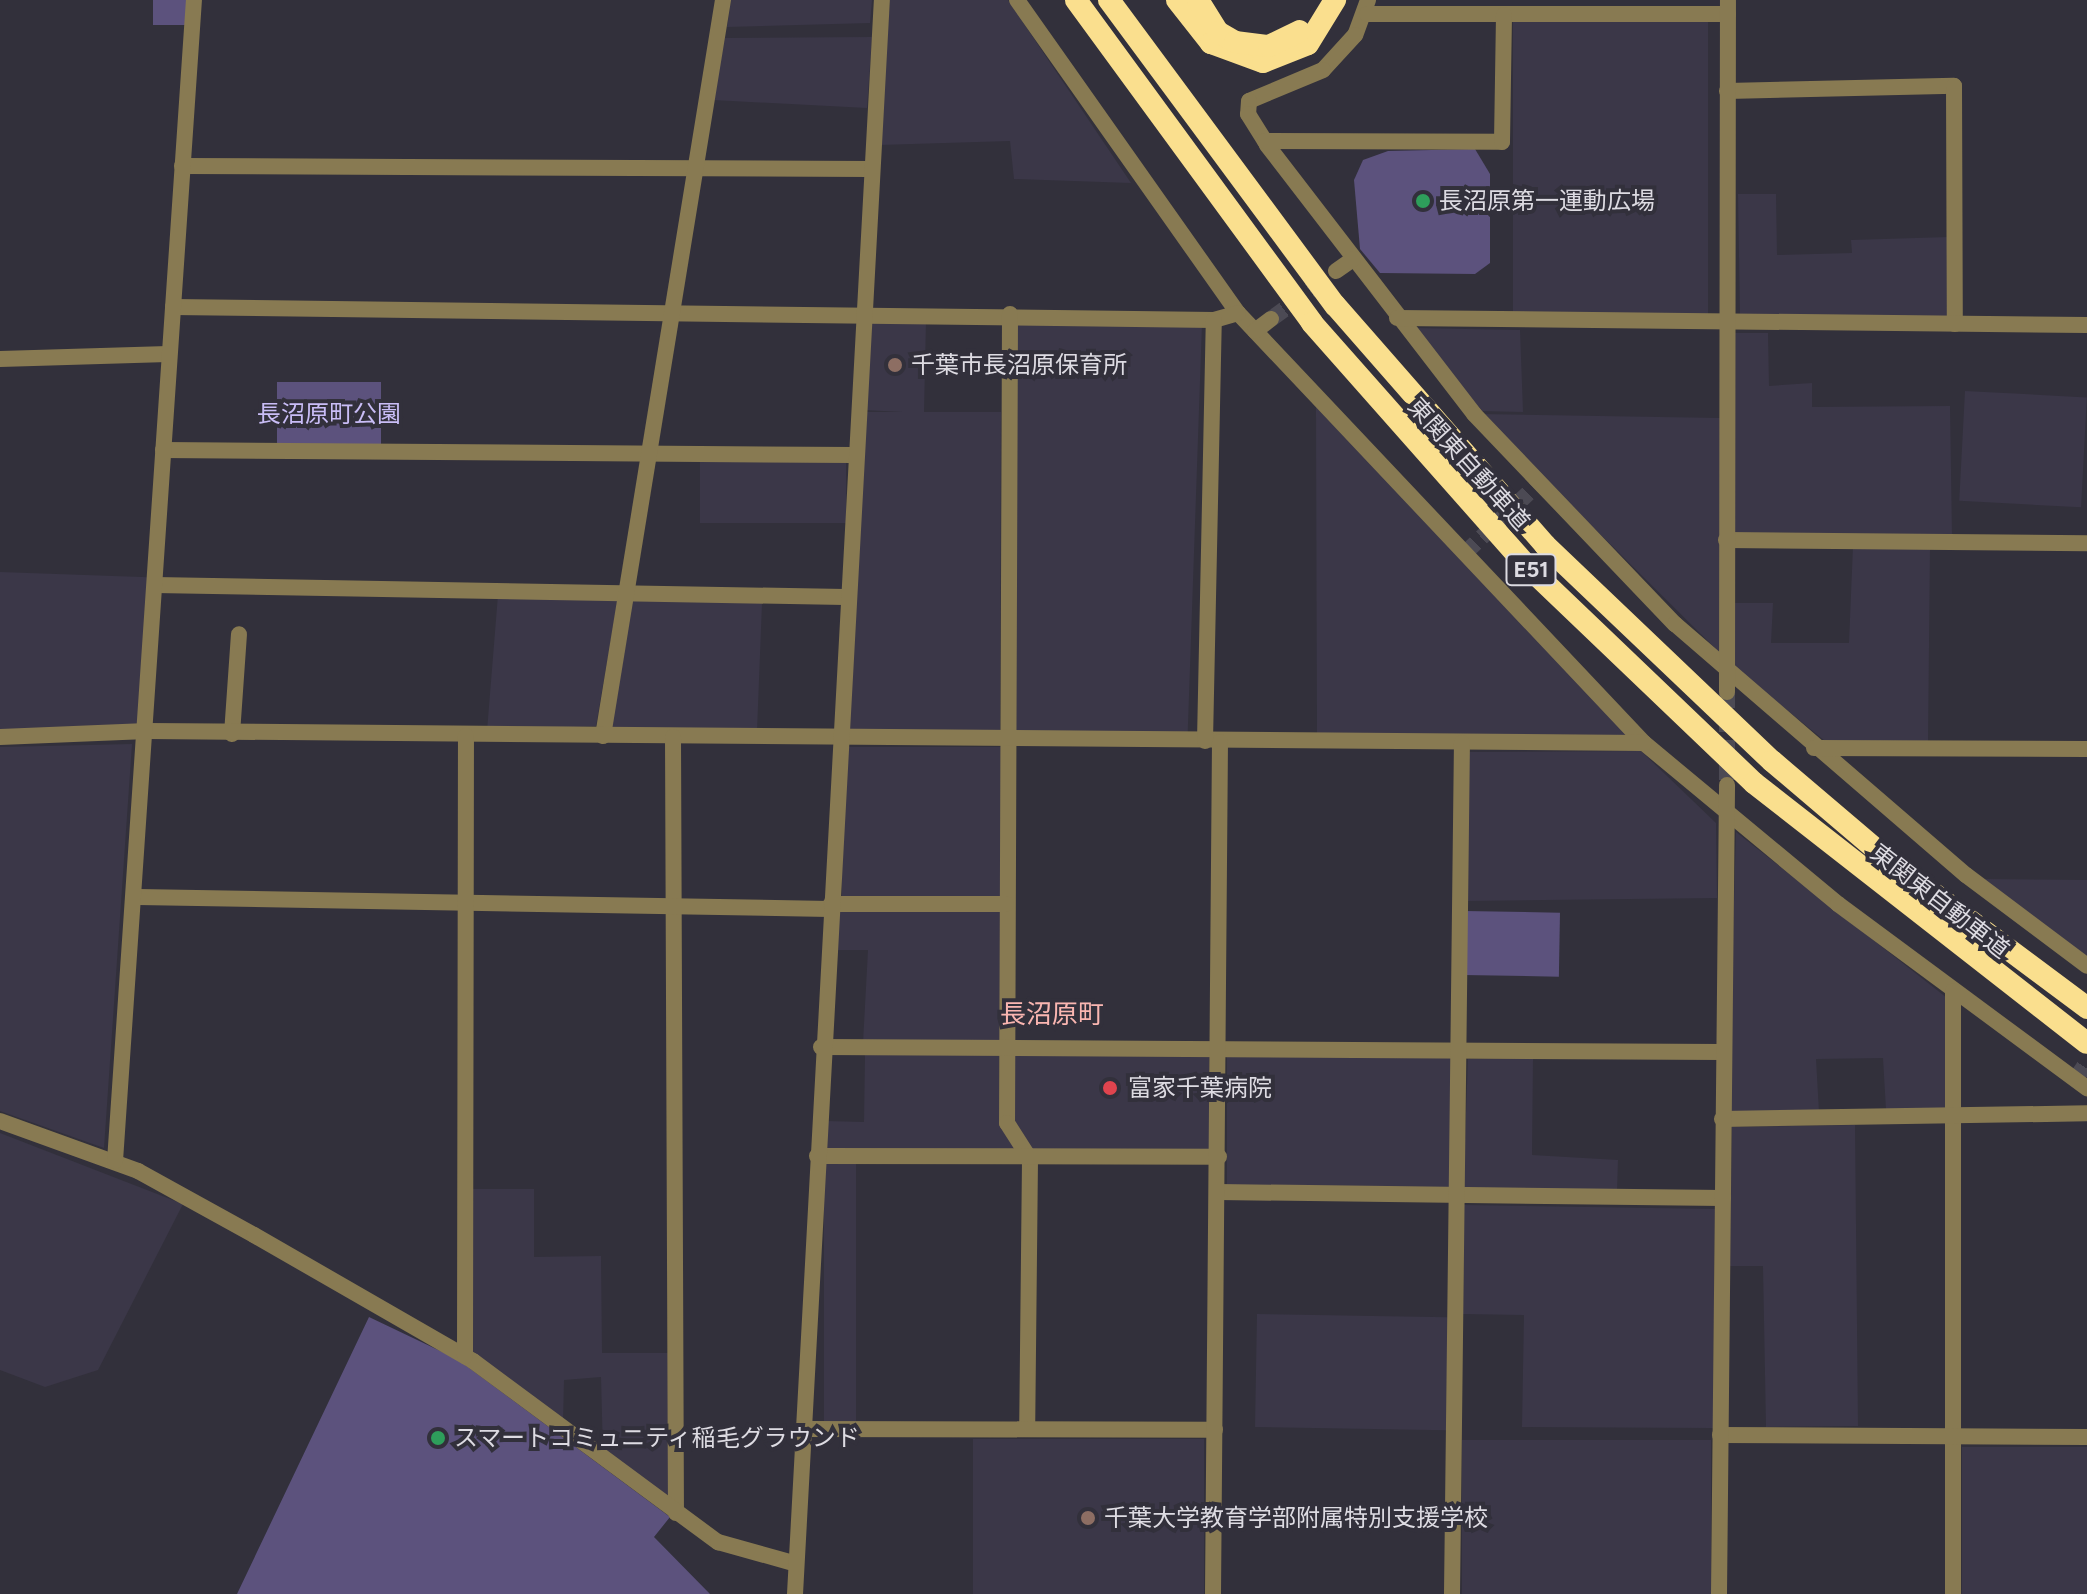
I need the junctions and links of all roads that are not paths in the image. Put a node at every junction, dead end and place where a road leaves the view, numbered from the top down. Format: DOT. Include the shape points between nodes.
graph roads {
  1 [pos="194,0"];
  2 [pos="723,0"];
  3 [pos="882,0"];
  4 [pos="1017,0"];
  5 [pos="1076,0"];
  6 [pos="1109,0"];
  7 [pos="1177,0"];
  8 [pos="1198,0"];
  9 [pos="1320,0"];
  10 [pos="1335,0"];
  11 [pos="1368,7"];
  12 [pos="1728,7"];
  13 [pos="1504,15"];
  14 [pos="1727,91"];
  15 [pos="1265,141"];
  16 [pos="182,166"];
  17 [pos="697,169"];
  18 [pos="870,169"];
  19 [pos="1353,259"];
  20 [pos="1336,271"];
  21 [pos="173,307"];
  22 [pos="674,309"];
  23 [pos="862,311"];
  24 [pos="1238,313"];
  25 [pos="1010,314"];
  26 [pos="1397,318"];
  27 [pos="1271,319"];
  28 [pos="1214,320"];
  29 [pos="1725,322"];
  30 [pos="1955,324"];
  31 [pos="2087,325"];
  32 [pos="1255,331"];
  33 [pos="168,354"];
  34 [pos="0,359"];
  35 [pos="163,450"];
  36 [pos="651,450"];
  37 [pos="853,455"];
  38 [pos="1726,540"];
  39 [pos="2087,543"];
  40 [pos="155,585"];
  41 [pos="627,592"];
  42 [pos="845,597"];
  43 [pos="239,634"];
  44 [pos="1726,667"];
  45 [pos="1727,692"];
  46 [pos="147,731"];
  47 [pos="232,734"];
  48 [pos="466,736"];
  49 [pos="603,736"];
  50 [pos="0,737"];
  51 [pos="673,737"];
  52 [pos="837,738"];
  53 [pos="1008,739"];
  54 [pos="1212,742"];
  55 [pos="1462,743"];
  56 [pos="1644,743"];
  57 [pos="1814,748"];
  58 [pos="2087,749"];
  59 [pos="1727,785"];
  60 [pos="1727,814"];
  61 [pos="138,897"];
  62 [pos="465,903"];
  63 [pos="1006,904"];
  64 [pos="673,906"];
  65 [pos="830,906"];
  66 [pos="2087,966"];
  67 [pos="1953,991"];
  68 [pos="2087,1008"];
  69 [pos="2087,1043"];
  70 [pos="821,1047"];
  71 [pos="1006,1048"];
  72 [pos="1458,1048"];
  73 [pos="1220,1050"];
  74 [pos="1723,1052"];
  75 [pos="2087,1088"];
  76 [pos="2087,1113"];
  77 [pos="1953,1115"];
  78 [pos="1722,1119"];
  79 [pos="0,1121"];
  80 [pos="817,1156"];
  81 [pos="1219,1157"];
  82 [pos="1030,1159"];
  83 [pos="115,1161"];
  84 [pos="1218,1192"];
  85 [pos="1723,1198"];
  86 [pos="1459,1199"];
  87 [pos="465,1356"];
  88 [pos="803,1429"];
  89 [pos="1027,1429"];
  90 [pos="1215,1430"];
  91 [pos="1720,1435"];
  92 [pos="1955,1436"];
  93 [pos="2087,1437"];
  94 [pos="676,1513"];
  95 [pos="793,1563"];
  96 [pos="795,1594"];
  97 [pos="1213,1594"];
  98 [pos="1452,1594"];
  99 [pos="1719,1594"];
  100 [pos="1953,1594"];
  1 -- 16 [label="street"];
  2 -- 17 [label="street"];
  3 -- 18 [label="street"];
  4 -- 24 [label="street"];
  5 -- 69 [label="highway, 東関東自動車道 / E51" via="1312,323 1527,566 1754,783"];
  6 -- 68 [label="highway, 東関東自動車道 / E51" via="1335,305 1545,545 1784,770"];
  7 -- 10 [label="highway" via="1211,43 1263,62 1308,44"];
  8 -- 9 [label="highway" via="1218,32 1252,47 1289,40"];
  11 -- 13 [label="street"];
  11 -- 15 [label="street" via="1323,70 1249,101 1248,114"];
  12 -- 13 [label="street"];
  12 -- 14 [label="street"];
  13 -- 15 [label="street" via="1502,142"];
  14 -- 29 [label="street"];
  14 -- 30 [label="street" via="1954,86"];
  15 -- 19 [label="street"];
  16 -- 17 [label="street"];
  16 -- 21 [label="street"];
  17 -- 18 [label="street"];
  17 -- 22 [label="street"];
  18 -- 23 [label="street"];
  19 -- 20 [label="street"];
  19 -- 26 [label="street"];
  21 -- 22 [label="street"];
  21 -- 33 [label="street"];
  22 -- 23 [label="street"];
  22 -- 36 [label="street"];
  23 -- 25 [label="street"];
  23 -- 37 [label="street"];
  24 -- 28 [label="street"];
  24 -- 32 [label="street"];
  25 -- 28 [label="street"];
  25 -- 53 [label="street"];
  26 -- 29 [label="street"];
  26 -- 44 [label="street" via="1538,484"];
  27 -- 32 [label="street"];
  28 -- 54 [label="street"];
  29 -- 30 [label="street"];
  29 -- 38 [label="street"];
  30 -- 31 [label="street"];
  32 -- 56 [label="street"];
  33 -- 34 [label="street"];
  33 -- 35 [label="street"];
  35 -- 36 [label="street"];
  35 -- 40 [label="street"];
  36 -- 37 [label="street"];
  36 -- 41 [label="street"];
  37 -- 42 [label="street"];
  38 -- 39 [label="street"];
  38 -- 44 [label="street"];
  40 -- 41 [label="street"];
  40 -- 46 [label="street"];
  41 -- 42 [label="street"];
  41 -- 49 [label="street"];
  42 -- 52 [label="street"];
  43 -- 47 [label="street"];
  44 -- 45 [label="street"];
  44 -- 57 [label="street"];
  46 -- 47 [label="street"];
  46 -- 50 [label="street"];
  46 -- 61 [label="street"];
  47 -- 48 [label="street"];
  48 -- 49 [label="street"];
  48 -- 62 [label="street"];
  49 -- 51 [label="street"];
  51 -- 52 [label="street"];
  51 -- 64 [label="street"];
  52 -- 53 [label="street"];
  52 -- 65 [label="street"];
  53 -- 54 [label="street"];
  53 -- 63 [label="street"];
  54 -- 55 [label="street"];
  54 -- 73 [label="street"];
  55 -- 56 [label="street"];
  55 -- 72 [label="street"];
  56 -- 60 [label="street"];
  57 -- 58 [label="street"];
  57 -- 66 [label="street"];
  59 -- 60 [label="street"];
  60 -- 67 [label="street"];
  60 -- 74 [label="street"];
  61 -- 62 [label="street"];
  61 -- 83 [label="street"];
  62 -- 64 [label="street"];
  62 -- 87 [label="street"];
  63 -- 65 [label="street"];
  63 -- 71 [label="street"];
  64 -- 65 [label="street"];
  64 -- 94 [label="street"];
  65 -- 70 [label="street"];
  67 -- 75 [label="street"];
  67 -- 77 [label="street"];
  70 -- 71 [label="street"];
  70 -- 80 [label="street"];
  71 -- 73 [label="street"];
  71 -- 82 [label="street" via="1007,1123"];
  72 -- 73 [label="street"];
  72 -- 74 [label="street"];
  72 -- 86 [label="street"];
  73 -- 81 [label="street"];
  74 -- 78 [label="street"];
  76 -- 77 [label="street"];
  77 -- 78 [label="street"];
  77 -- 92 [label="street"];
  78 -- 85 [label="street"];
  79 -- 83 [label="street"];
  80 -- 82 [label="street"];
  80 -- 88 [label="street"];
  81 -- 82 [label="street"];
  81 -- 84 [label="street"];
  82 -- 89 [label="street"];
  83 -- 87 [label="street"];
  84 -- 86 [label="street"];
  84 -- 90 [label="street"];
  85 -- 86 [label="street"];
  85 -- 91 [label="street"];
  86 -- 98 [label="street"];
  87 -- 94 [label="street"];
  88 -- 89 [label="street"];
  88 -- 95 [label="street"];
  89 -- 90 [label="street"];
  90 -- 97 [label="street"];
  91 -- 92 [label="street"];
  91 -- 99 [label="street"];
  92 -- 93 [label="street"];
  92 -- 100 [label="street"];
  94 -- 95 [label="street" via="718,1542"];
  95 -- 96 [label="street"];
}
